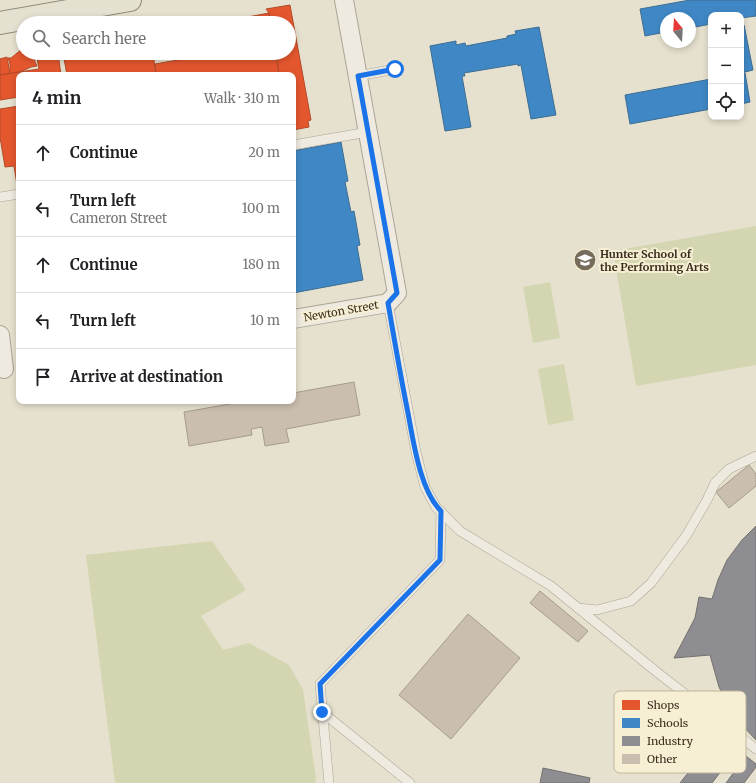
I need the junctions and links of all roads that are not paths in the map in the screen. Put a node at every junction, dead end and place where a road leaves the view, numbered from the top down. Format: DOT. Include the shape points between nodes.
graph roads {
  1 [pos="130,0"];
  2 [pos="344,0"];
  3 [pos="40,16"];
  4 [pos="16,20"];
  5 [pos="0,23"];
  6 [pos="395,69"];
  7 [pos="358,76"];
  8 [pos="368,132"];
  9 [pos="296,144"];
  10 [pos="16,194"];
  11 [pos="0,197"];
  12 [pos="388,303"];
  13 [pos="296,318"];
  14 [pos="0,335"];
  15 [pos="8,368"];
  16 [pos="756,456"];
  17 [pos="441,511"];
  18 [pos="578,608"];
  19 [pos="681,691"];
  20 [pos="322,712"];
  21 [pos="746,741"];
  22 [pos="756,749"];
  23 [pos="329,783"];
  24 [pos="410,783"];
  1 -- 3 [label="main road"];
  2 -- 7 [label="street"];
  4 -- 5 [label="main road"];
  6 -- 7 [label="lane"];
  7 -- 8 [label="street"];
  8 -- 9 [label="lane"];
  8 -- 12 [label="street" via="397,293"];
  10 -- 11 [label="lane"];
  12 -- 13 [label="street, Newton Street"];
  12 -- 17 [label="lane" via="416,452 425,487"];
  14 -- 15 [label="street"];
  16 -- 18 [label="lane" via="729,469 715,483 686,536 651,583 631,601 597,610"];
  17 -- 18 [label="lane" via="460,531 551,586"];
  17 -- 20 [label="lane" via="440,560 320,684"];
  18 -- 19 [label="lane"];
  20 -- 23 [label="lane"];
  20 -- 24 [label="lane"];
  21 -- 22 [label="lane"];
}
